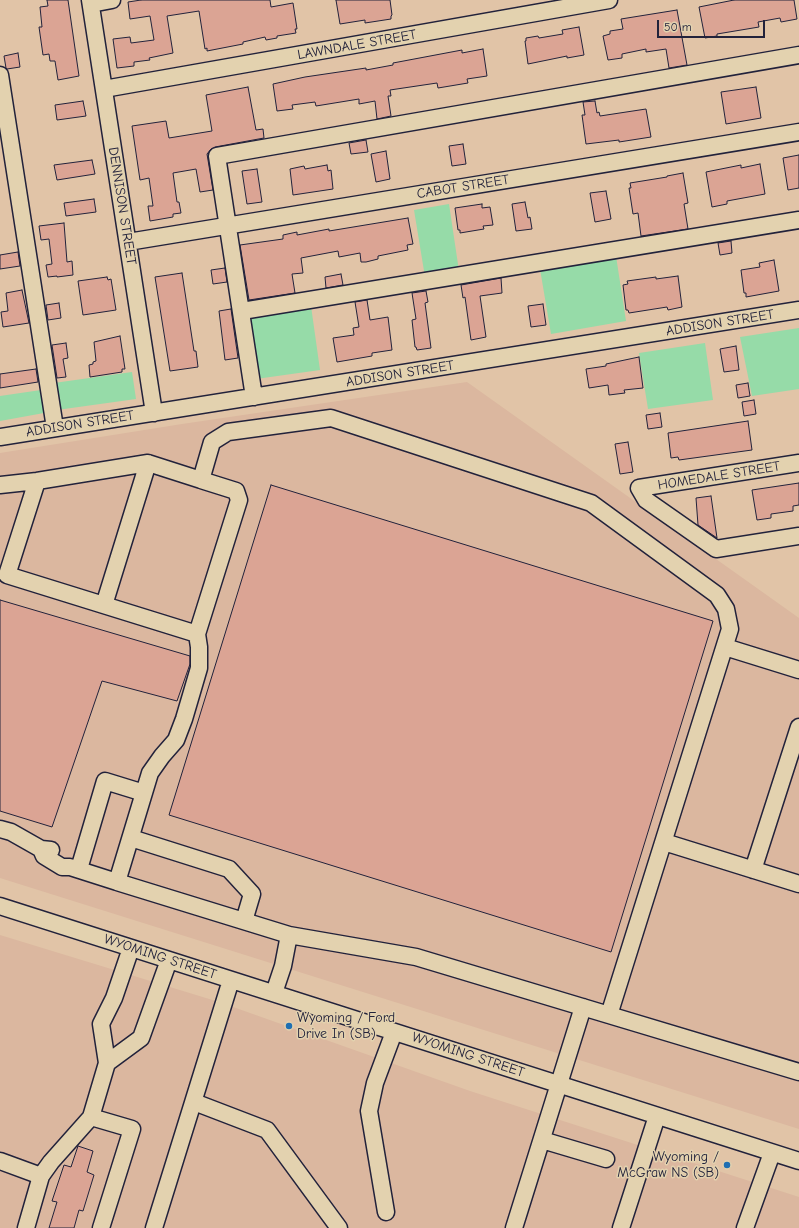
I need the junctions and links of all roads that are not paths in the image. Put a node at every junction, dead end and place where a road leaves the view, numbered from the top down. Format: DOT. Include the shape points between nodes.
graph roads {
  1 [pos="112,0"];
  2 [pos="609,0"];
  3 [pos="91,2"];
  4 [pos="799,55"];
  5 [pos="0,75"];
  6 [pos="104,89"];
  7 [pos="799,132"];
  8 [pos="799,220"];
  9 [pos="228,226"];
  10 [pos="128,242"];
  11 [pos="799,310"];
  12 [pos="242,311"];
  13 [pos="254,397"];
  14 [pos="154,412"];
  15 [pos="55,428"];
  16 [pos="0,437"];
  17 [pos="148,463"];
  18 [pos="799,463"];
  19 [pos="201,480"];
  20 [pos="37,481"];
  21 [pos="0,485"];
  22 [pos="799,536"];
  23 [pos="104,605"];
  24 [pos="197,634"];
  25 [pos="725,646"];
  26 [pos="799,670"];
  27 [pos="799,727"];
  28 [pos="144,793"];
  29 [pos="0,829"];
  30 [pos="130,838"];
  31 [pos="664,842"];
  32 [pos="74,868"];
  33 [pos="753,870"];
  34 [pos="117,882"];
  35 [pos="799,884"];
  36 [pos="0,906"];
  37 [pos="244,921"];
  38 [pos="289,935"];
  39 [pos="131,948"];
  40 [pos="169,960"];
  41 [pos="231,980"];
  42 [pos="274,993"];
  43 [pos="584,1007"];
  44 [pos="609,1015"];
  45 [pos="394,1032"];
  46 [pos="108,1063"];
  47 [pos="799,1072"];
  48 [pos="559,1084"];
  49 [pos="194,1102"];
  50 [pos="657,1116"];
  51 [pos="91,1117"];
  52 [pos="542,1140"];
  53 [pos="772,1153"];
  54 [pos="606,1160"];
  55 [pos="0,1161"];
  56 [pos="799,1161"];
  57 [pos="41,1176"];
  58 [pos="386,1212"];
  59 [pos="26,1228"];
  60 [pos="102,1228"];
  61 [pos="154,1228"];
  62 [pos="339,1228"];
  63 [pos="514,1228"];
  64 [pos="621,1228"];
  65 [pos="745,1228"];
  1 -- 3 [label="street"];
  2 -- 6 [label="street, LAWNDALE STREET"];
  3 -- 6 [label="street, DENNISON STREET"];
  4 -- 9 [label="street" via="217,156"];
  5 -- 15 [label="street"];
  6 -- 10 [label="street, DENNISON STREET"];
  7 -- 9 [label="street, CABOT STREET"];
  8 -- 12 [label="street"];
  9 -- 10 [label="street, CABOT STREET"];
  9 -- 12 [label="street"];
  10 -- 14 [label="street, DENNISON STREET"];
  11 -- 13 [label="street, ADDISON STREET"];
  12 -- 13 [label="street"];
  13 -- 14 [label="street, ADDISON STREET"];
  14 -- 15 [label="street, ADDISON STREET"];
  15 -- 16 [label="street, ADDISON STREET"];
  17 -- 19 [label="street"];
  17 -- 20 [label="street"];
  17 -- 23 [label="street"];
  18 -- 22 [label="street, HOMEDALE STREET" via="639,488 646,500 716,549"];
  19 -- 24 [label="street" via="236,491 239,500"];
  19 -- 25 [label="street" via="212,442 228,432 331,418 591,503 717,595 726,609 730,629"];
  20 -- 21 [label="street"];
  20 -- 23 [label="street" via="7,575"];
  23 -- 24 [label="street"];
  24 -- 28 [label="street" via="199,668 184,719 176,740 150,773"];
  25 -- 26 [label="street"];
  25 -- 31 [label="street"];
  27 -- 33 [label="street"];
  28 -- 30 [label="street"];
  28 -- 32 [label="street" via="105,781"];
  29 -- 32 [label="street" via="11,832 41,849 44,856 62,867"];
  30 -- 34 [label="street"];
  30 -- 37 [label="street" via="229,869 252,894"];
  31 -- 33 [label="street"];
  31 -- 44 [label="street"];
  32 -- 34 [label="street"];
  33 -- 35 [label="street"];
  34 -- 37 [label="street"];
  36 -- 39 [label="street, WYOMING STREET"];
  37 -- 38 [label="street"];
  38 -- 42 [label="street"];
  38 -- 43 [label="street" via="416,957"];
  39 -- 40 [label="street, WYOMING STREET"];
  39 -- 46 [label="street" via="114,998 101,1024"];
  40 -- 41 [label="street, WYOMING STREET"];
  40 -- 46 [label="street" via="141,1038"];
  41 -- 42 [label="street, WYOMING STREET"];
  41 -- 49 [label="street"];
  42 -- 45 [label="street, WYOMING STREET"];
  43 -- 44 [label="street"];
  43 -- 48 [label="street"];
  44 -- 47 [label="street"];
  45 -- 48 [label="street, WYOMING STREET"];
  45 -- 58 [label="street" via="375,1083 369,1112"];
  46 -- 51 [label="street"];
  48 -- 50 [label="street, WYOMING STREET"];
  48 -- 52 [label="street"];
  49 -- 61 [label="street"];
  49 -- 62 [label="street" via="267,1130"];
  50 -- 53 [label="street, WYOMING STREET"];
  50 -- 64 [label="street"];
  51 -- 57 [label="street"];
  51 -- 60 [label="street" via="132,1129"];
  52 -- 54 [label="street"];
  52 -- 63 [label="street"];
  53 -- 56 [label="street, WYOMING STREET"];
  53 -- 65 [label="street"];
  55 -- 57 [label="street"];
  57 -- 59 [label="street"];
}
